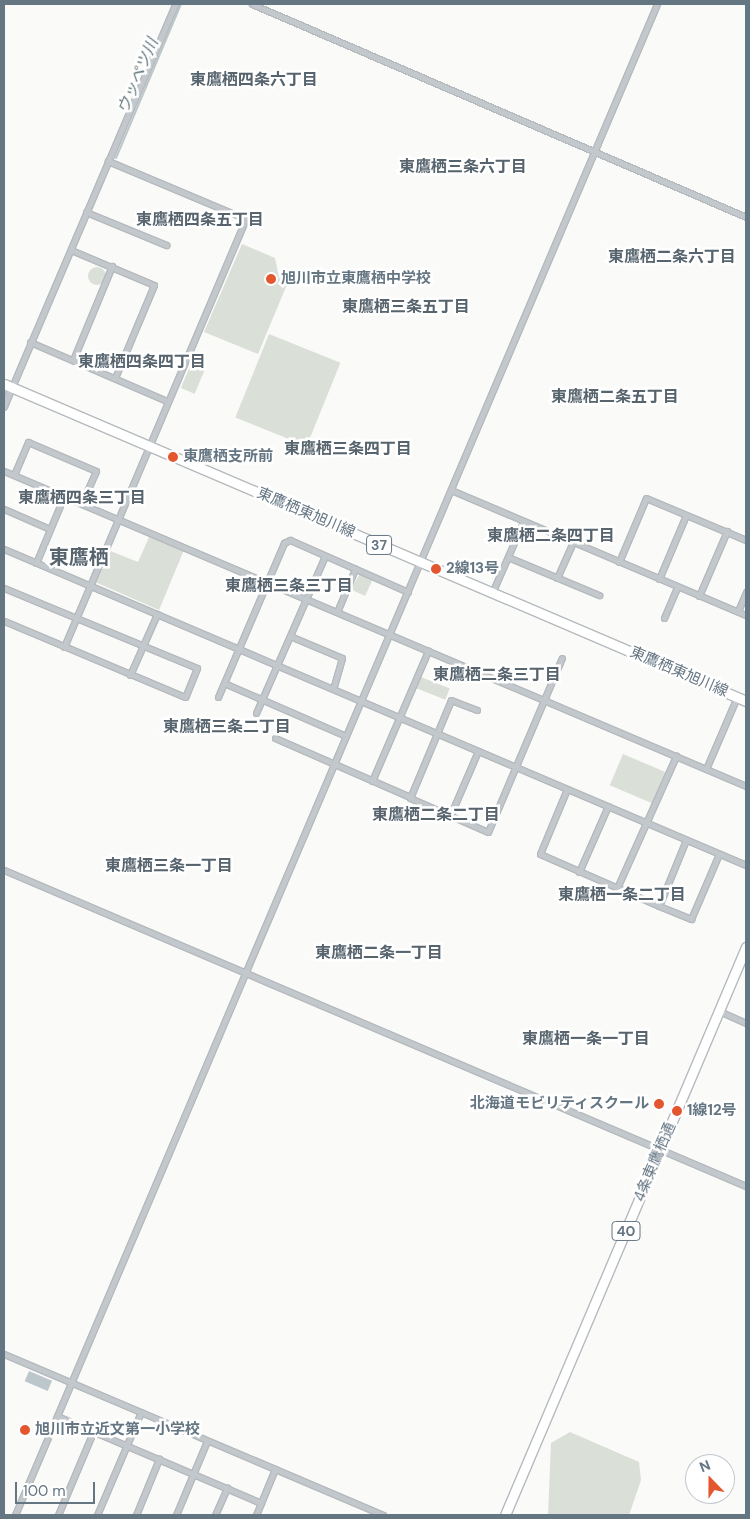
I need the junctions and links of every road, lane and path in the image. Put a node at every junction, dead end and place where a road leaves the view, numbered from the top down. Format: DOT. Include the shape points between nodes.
graph roads {
  1 [pos="175,4"];
  2 [pos="252,4"];
  3 [pos="657,4"];
  4 [pos="594,152"];
  5 [pos="108,161"];
  6 [pos="86,212"];
  7 [pos="746,217"];
  8 [pos="166,245"];
  9 [pos="71,250"];
  10 [pos="112,266"];
  11 [pos="30,342"];
  12 [pos="73,360"];
  13 [pos="115,378"];
  14 [pos="8,386"];
  15 [pos="168,401"];
  16 [pos="4,406"];
  17 [pos="148,446"];
  18 [pos="4,471"];
  19 [pos="14,475"];
  20 [pos="451,490"];
  21 [pos="64,496"];
  22 [pos="82,503"];
  23 [pos="4,509"];
  24 [pos="686,515"];
  25 [pos="118,519"];
  26 [pos="523,522"];
  27 [pos="50,529"];
  28 [pos="727,531"];
  29 [pos="746,540"];
  30 [pos="572,542"];
  31 [pos="4,549"];
  32 [pos="325,556"];
  33 [pos="508,557"];
  34 [pos="619,562"];
  35 [pos="36,563"];
  36 [pos="420,563"];
  37 [pos="355,569"];
  38 [pos="557,578"];
  39 [pos="659,578"];
  40 [pos="267,582"];
  41 [pos="89,586"];
  42 [pos="677,587"];
  43 [pos="4,588"];
  44 [pos="408,592"];
  45 [pos="746,592"];
  46 [pos="492,593"];
  47 [pos="599,595"];
  48 [pos="699,596"];
  49 [pos="306,599"];
  50 [pos="738,611"];
  51 [pos="337,612"];
  52 [pos="157,614"];
  53 [pos="746,615"];
  54 [pos="76,618"];
  55 [pos="664,618"];
  56 [pos="4,621"];
  57 [pos="390,635"];
  58 [pos="290,636"];
  59 [pos="144,646"];
  60 [pos="64,647"];
  61 [pos="238,649"];
  62 [pos="428,651"];
  63 [pos="562,658"];
  64 [pos="277,666"];
  65 [pos="130,675"];
  66 [pos="224,683"];
  67 [pos="333,689"];
  68 [pos="218,697"];
  69 [pos="737,697"];
  70 [pos="262,700"];
  71 [pos="544,700"];
  72 [pos="362,701"];
  73 [pos="746,701"];
  74 [pos="477,710"];
  75 [pos="256,714"];
  76 [pos="400,718"];
  77 [pos="436,734"];
  78 [pos="346,736"];
  79 [pos="275,738"];
  80 [pos="478,751"];
  81 [pos="676,756"];
  82 [pos="334,764"];
  83 [pos="515,767"];
  84 [pos="706,769"];
  85 [pos="372,781"];
  86 [pos="746,786"];
  87 [pos="567,789"];
  88 [pos="410,796"];
  89 [pos="608,806"];
  90 [pos="450,816"];
  91 [pos="647,823"];
  92 [pos="686,840"];
  93 [pos="719,854"];
  94 [pos="746,865"];
  95 [pos="4,870"];
  96 [pos="579,872"];
  97 [pos="618,888"];
  98 [pos="659,906"];
  99 [pos="746,947"];
  100 [pos="744,960"];
  101 [pos="246,973"];
  102 [pos="719,1011"];
  103 [pos="746,1023"];
  104 [pos="660,1150"];
  105 [pos="746,1186"];
  106 [pos="4,1354"];
  107 [pos="72,1383"];
  108 [pos="141,1412"];
  109 [pos="57,1416"];
  110 [pos="93,1432"];
  111 [pos="207,1440"];
  112 [pos="127,1445"];
  113 [pos="159,1459"];
  114 [pos="275,1469"];
  115 [pos="193,1474"];
  116 [pos="226,1488"];
  117 [pos="261,1503"];
  118 [pos="15,1515"];
  119 [pos="58,1515"];
  120 [pos="97,1515"];
  121 [pos="136,1515"];
  122 [pos="176,1515"];
  123 [pos="215,1515"];
  124 [pos="256,1515"];
  125 [pos="383,1515"];
  126 [pos="505,1515"];
  1 -- 5 [label="street"];
  2 -- 4 [label="street"];
  3 -- 4 [label="street"];
  4 -- 7 [label="street"];
  4 -- 20 [label="street"];
  5 -- 6 [label="street"];
  5 -- 15 [label="street" via="246,219"];
  6 -- 8 [label="street"];
  6 -- 9 [label="street"];
  9 -- 10 [label="street"];
  9 -- 11 [label="street"];
  10 -- 12 [label="street"];
  10 -- 13 [label="street" via="154,285"];
  11 -- 12 [label="street"];
  11 -- 14 [label="street"];
  12 -- 13 [label="street"];
  13 -- 15 [label="street"];
  14 -- 16 [label="street"];
  14 -- 17 [label="main road, 東鷹栖東旭川線 / 37"];
  15 -- 17 [label="street"];
  17 -- 25 [label="street"];
  17 -- 36 [label="main road, 東鷹栖東旭川線 / 37"];
  18 -- 19 [label="street"];
  19 -- 21 [label="street"];
  19 -- 22 [label="street" via="28,442 96,471"];
  20 -- 26 [label="street"];
  20 -- 36 [label="street"];
  21 -- 22 [label="street"];
  21 -- 27 [label="street"];
  22 -- 25 [label="street"];
  23 -- 27 [label="street"];
  24 -- 28 [label="street"];
  24 -- 34 [label="street" via="646,498"];
  24 -- 39 [label="street"];
  25 -- 40 [label="street"];
  25 -- 41 [label="street"];
  26 -- 30 [label="street"];
  26 -- 33 [label="street"];
  27 -- 35 [label="street"];
  28 -- 29 [label="street"];
  28 -- 48 [label="street"];
  30 -- 34 [label="street"];
  30 -- 38 [label="street"];
  31 -- 35 [label="street"];
  32 -- 37 [label="street"];
  32 -- 40 [label="street" via="290,540"];
  32 -- 49 [label="street"];
  33 -- 38 [label="street"];
  33 -- 46 [label="street"];
  34 -- 39 [label="street"];
  35 -- 41 [label="street"];
  36 -- 44 [label="street"];
  36 -- 46 [label="main road, 東鷹栖東旭川線 / 37"];
  37 -- 44 [label="street"];
  37 -- 51 [label="street"];
  38 -- 47 [label="street"];
  39 -- 42 [label="street"];
  40 -- 49 [label="street"];
  40 -- 61 [label="street"];
  41 -- 52 [label="street"];
  41 -- 54 [label="street"];
  42 -- 48 [label="street"];
  42 -- 55 [label="street"];
  43 -- 54 [label="street"];
  44 -- 57 [label="street"];
  45 -- 50 [label="street"];
  46 -- 69 [label="main road, 東鷹栖東旭川線 / 37"];
  48 -- 50 [label="street"];
  49 -- 51 [label="street"];
  49 -- 58 [label="street"];
  50 -- 53 [label="street"];
  51 -- 57 [label="street"];
  52 -- 59 [label="street"];
  52 -- 61 [label="street"];
  54 -- 59 [label="street"];
  54 -- 60 [label="street"];
  56 -- 60 [label="street"];
  57 -- 62 [label="street"];
  57 -- 72 [label="street"];
  58 -- 64 [label="street"];
  58 -- 67 [label="street" via="342,658"];
  59 -- 65 [label="street"];
  59 -- 65 [label="street" via="197,668 185,697"];
  60 -- 65 [label="street"];
  61 -- 64 [label="street"];
  61 -- 66 [label="street"];
  62 -- 71 [label="street"];
  62 -- 76 [label="street"];
  63 -- 71 [label="street"];
  64 -- 67 [label="street"];
  64 -- 70 [label="street"];
  66 -- 68 [label="street"];
  66 -- 70 [label="street"];
  67 -- 72 [label="street"];
  69 -- 73 [label="main road, 東鷹栖東旭川線 / 37"];
  69 -- 84 [label="street"];
  70 -- 75 [label="street"];
  70 -- 78 [label="street"];
  71 -- 81 [label="street"];
  71 -- 83 [label="street"];
  72 -- 76 [label="street"];
  72 -- 78 [label="street"];
  74 -- 77 [label="street" via="451,700"];
  76 -- 77 [label="street"];
  76 -- 85 [label="street"];
  77 -- 80 [label="street"];
  77 -- 88 [label="street"];
  78 -- 82 [label="street"];
  79 -- 82 [label="street"];
  80 -- 83 [label="street"];
  80 -- 90 [label="street"];
  81 -- 84 [label="street"];
  81 -- 91 [label="street"];
  82 -- 85 [label="street"];
  82 -- 101 [label="street"];
  83 -- 87 [label="street"];
  83 -- 90 [label="street" via="488,832"];
  84 -- 86 [label="street"];
  85 -- 88 [label="street"];
  87 -- 89 [label="street"];
  87 -- 96 [label="street" via="540,854"];
  88 -- 90 [label="street"];
  89 -- 91 [label="street"];
  89 -- 96 [label="street"];
  91 -- 92 [label="street"];
  91 -- 97 [label="street"];
  92 -- 93 [label="street"];
  92 -- 98 [label="street"];
  93 -- 94 [label="street"];
  93 -- 98 [label="street" via="691,919"];
  95 -- 101 [label="street"];
  96 -- 97 [label="street"];
  97 -- 98 [label="street"];
  99 -- 100 [label="main road, 4条東鷹栖通 / 40"];
  100 -- 102 [label="main road, 4条東鷹栖通 / 40"];
  101 -- 104 [label="street"];
  101 -- 107 [label="street"];
  102 -- 103 [label="street"];
  102 -- 104 [label="main road, 4条東鷹栖通 / 40"];
  104 -- 105 [label="street"];
  104 -- 126 [label="main road, 4条東鷹栖通 / 40"];
  106 -- 107 [label="street"];
  107 -- 108 [label="street"];
  107 -- 109 [label="street"];
  108 -- 111 [label="street"];
  108 -- 112 [label="street"];
  109 -- 110 [label="street"];
  109 -- 118 [label="street"];
  110 -- 112 [label="street"];
  110 -- 119 [label="street"];
  111 -- 114 [label="street"];
  111 -- 115 [label="street"];
  112 -- 113 [label="street"];
  112 -- 120 [label="street"];
  113 -- 115 [label="street"];
  113 -- 121 [label="street"];
  114 -- 117 [label="street"];
  114 -- 125 [label="street"];
  115 -- 116 [label="street"];
  115 -- 122 [label="street"];
  116 -- 117 [label="street"];
  116 -- 123 [label="street"];
  117 -- 124 [label="street"];
}
